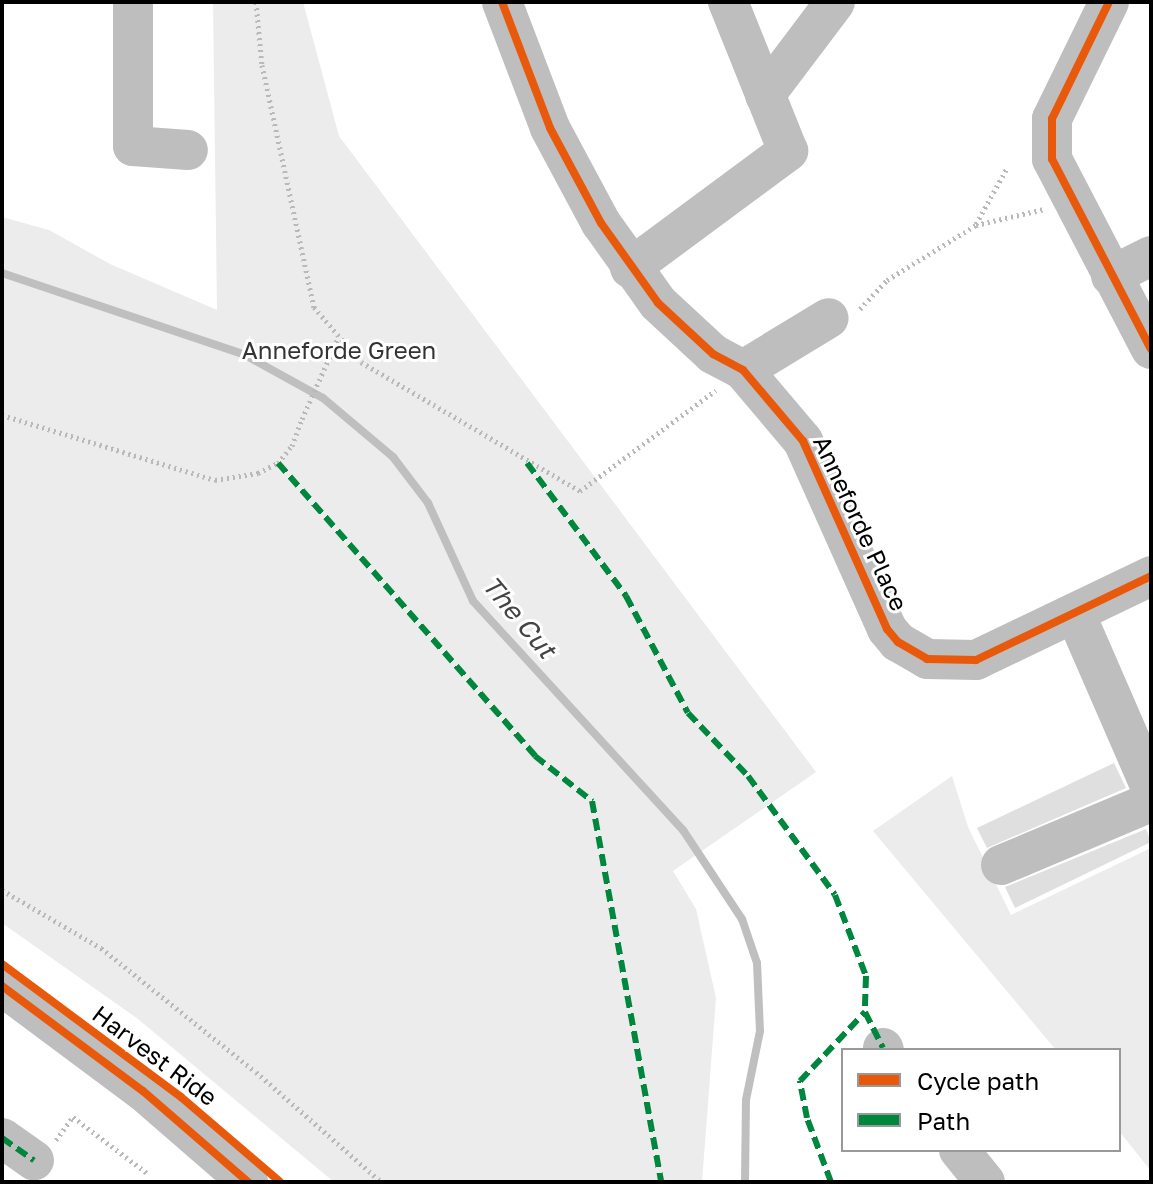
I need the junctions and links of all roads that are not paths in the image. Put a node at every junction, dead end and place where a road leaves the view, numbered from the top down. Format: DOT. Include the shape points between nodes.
graph roads {
  1 [pos="133,2"];
  2 [pos="502,2"];
  3 [pos="728,2"];
  4 [pos="835,2"];
  5 [pos="1109,2"];
  6 [pos="765,95"];
  7 [pos="188,150"];
  8 [pos="1151,256"];
  9 [pos="630,268"];
  10 [pos="1111,276"];
  11 [pos="829,318"];
  12 [pos="1151,349"];
  13 [pos="743,370"];
  14 [pos="1151,576"];
  15 [pos="1075,613"];
  16 [pos="1151,788"];
  17 [pos="1151,802"];
  18 [pos="1001,865"];
  19 [pos="2,986"];
  20 [pos="961,1152"];
  21 [pos="248,1182"];
  22 [pos="985,1182"];
  1 -- 7 [label="street" via="133,146"];
  2 -- 9 [label="street, Anneforde Place" via="550,128"];
  3 -- 6 [label="street"];
  4 -- 6 [label="street"];
  5 -- 10 [label="street" via="1052,119 1052,159"];
  6 -- 9 [label="street" via="788,151"];
  8 -- 10 [label="street"];
  9 -- 13 [label="street, Anneforde Place" via="685,332"];
  10 -- 12 [label="street"];
  11 -- 13 [label="street"];
  13 -- 15 [label="street, Anneforde Place" via="803,441 887,629 912,652 943,663 976,660"];
  14 -- 15 [label="street, Anneforde Place"];
  15 -- 16 [label="street"];
  17 -- 18 [label="street"];
  19 -- 21 [label="street, Harvest Ride" via="143,1091"];
  20 -- 22 [label="street"];
}
